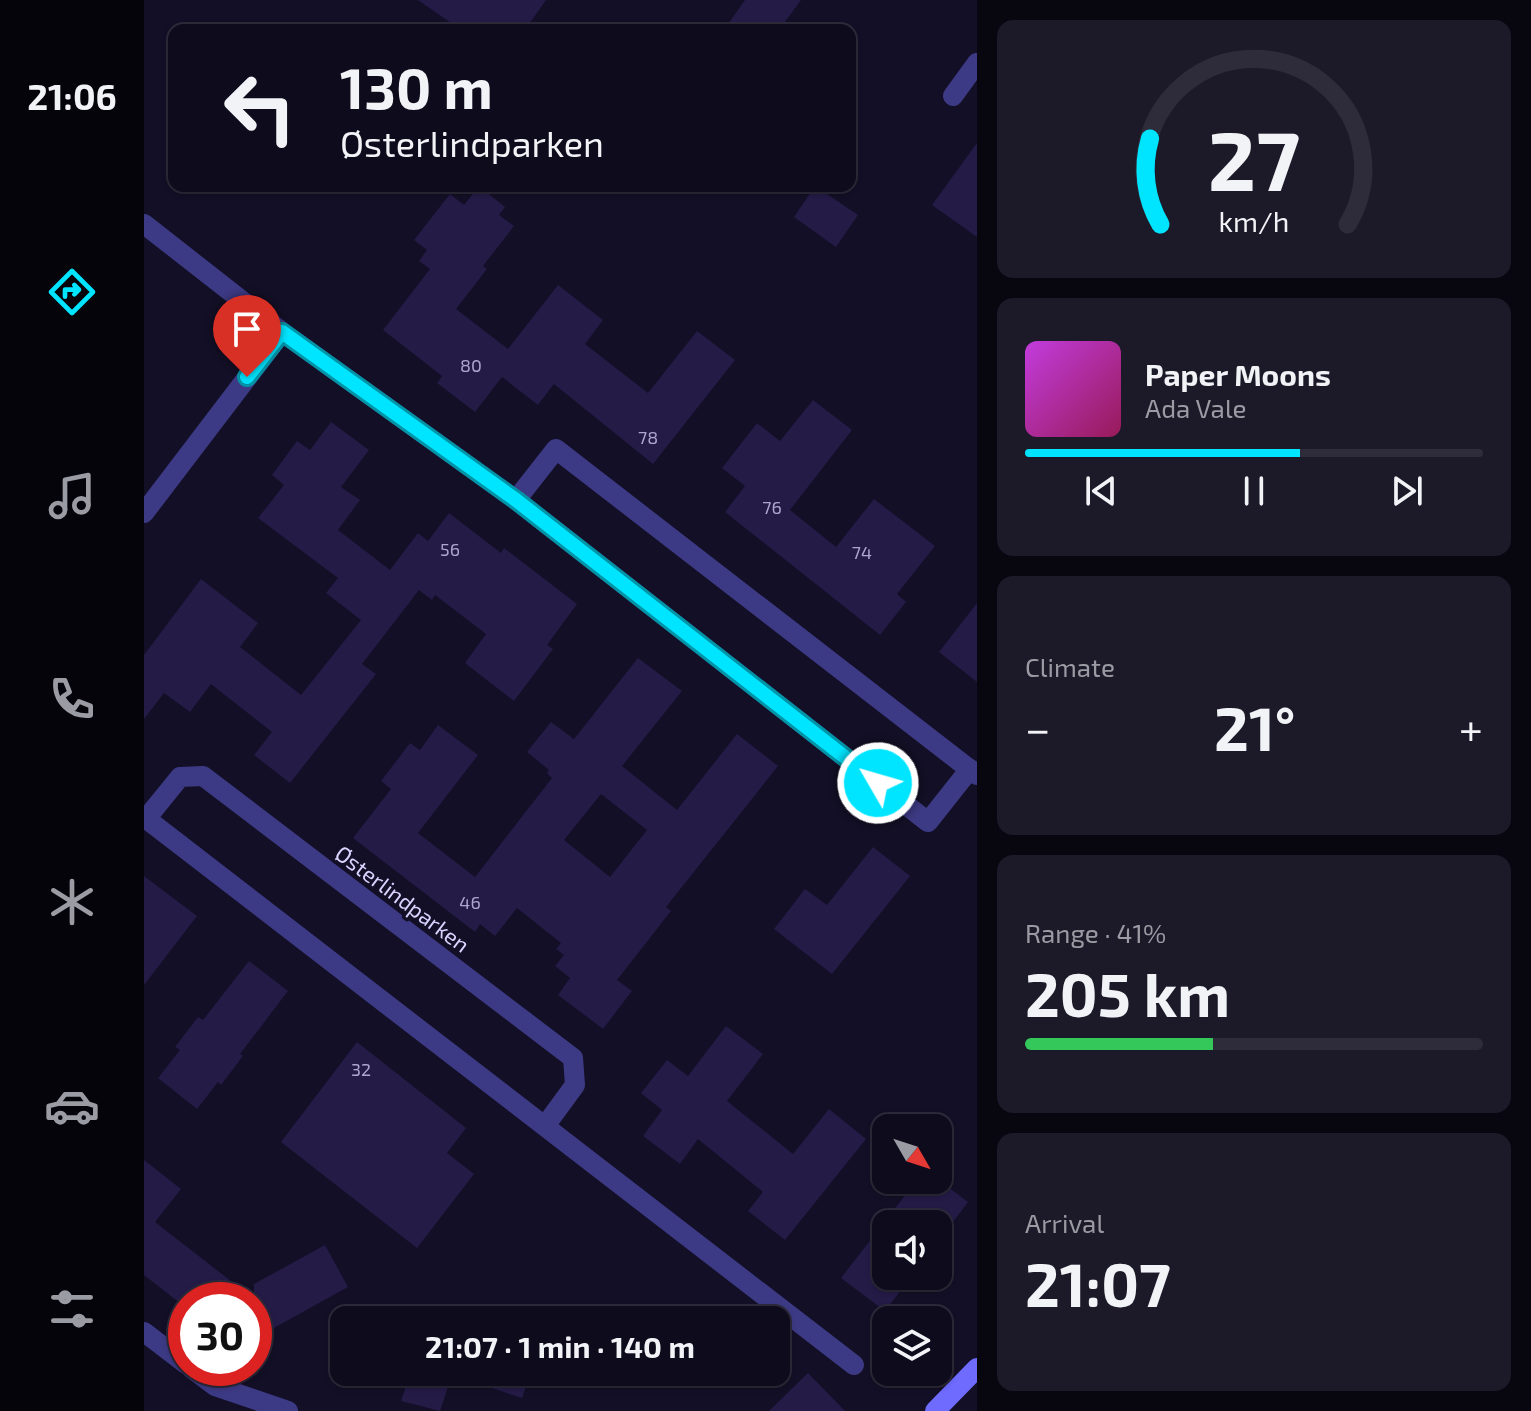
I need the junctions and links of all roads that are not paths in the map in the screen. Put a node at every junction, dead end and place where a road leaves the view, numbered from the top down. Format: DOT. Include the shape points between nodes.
graph roads {
  1 [pos="977,63"];
  2 [pos="953,96"];
  3 [pos="144,224"];
  4 [pos="282,332"];
  5 [pos="516,500"];
  6 [pos="144,513"];
  7 [pos="973,772"];
  8 [pos="145,818"];
  9 [pos="545,1126"];
  10 [pos="144,1332"];
  11 [pos="168,1350"];
  12 [pos="854,1365"];
  13 [pos="977,1368"];
  14 [pos="215,1386"];
  15 [pos="288,1411"];
  16 [pos="935,1411"];
  1 -- 2 [label="street"];
  3 -- 4 [label="street"];
  4 -- 5 [label="street"];
  4 -- 6 [label="street"];
  5 -- 7 [label="street" via="928,822"];
  5 -- 7 [label="street" via="556,449"];
  8 -- 9 [label="street, Østerlindparken"];
  8 -- 9 [label="street, Østerlindparken" via="180,777 203,776 573,1058 575,1085"];
  9 -- 12 [label="street, Østerlindparken"];
  10 -- 11 [label="street"];
  13 -- 16 [label="street"];
  14 -- 15 [label="street"];
}
